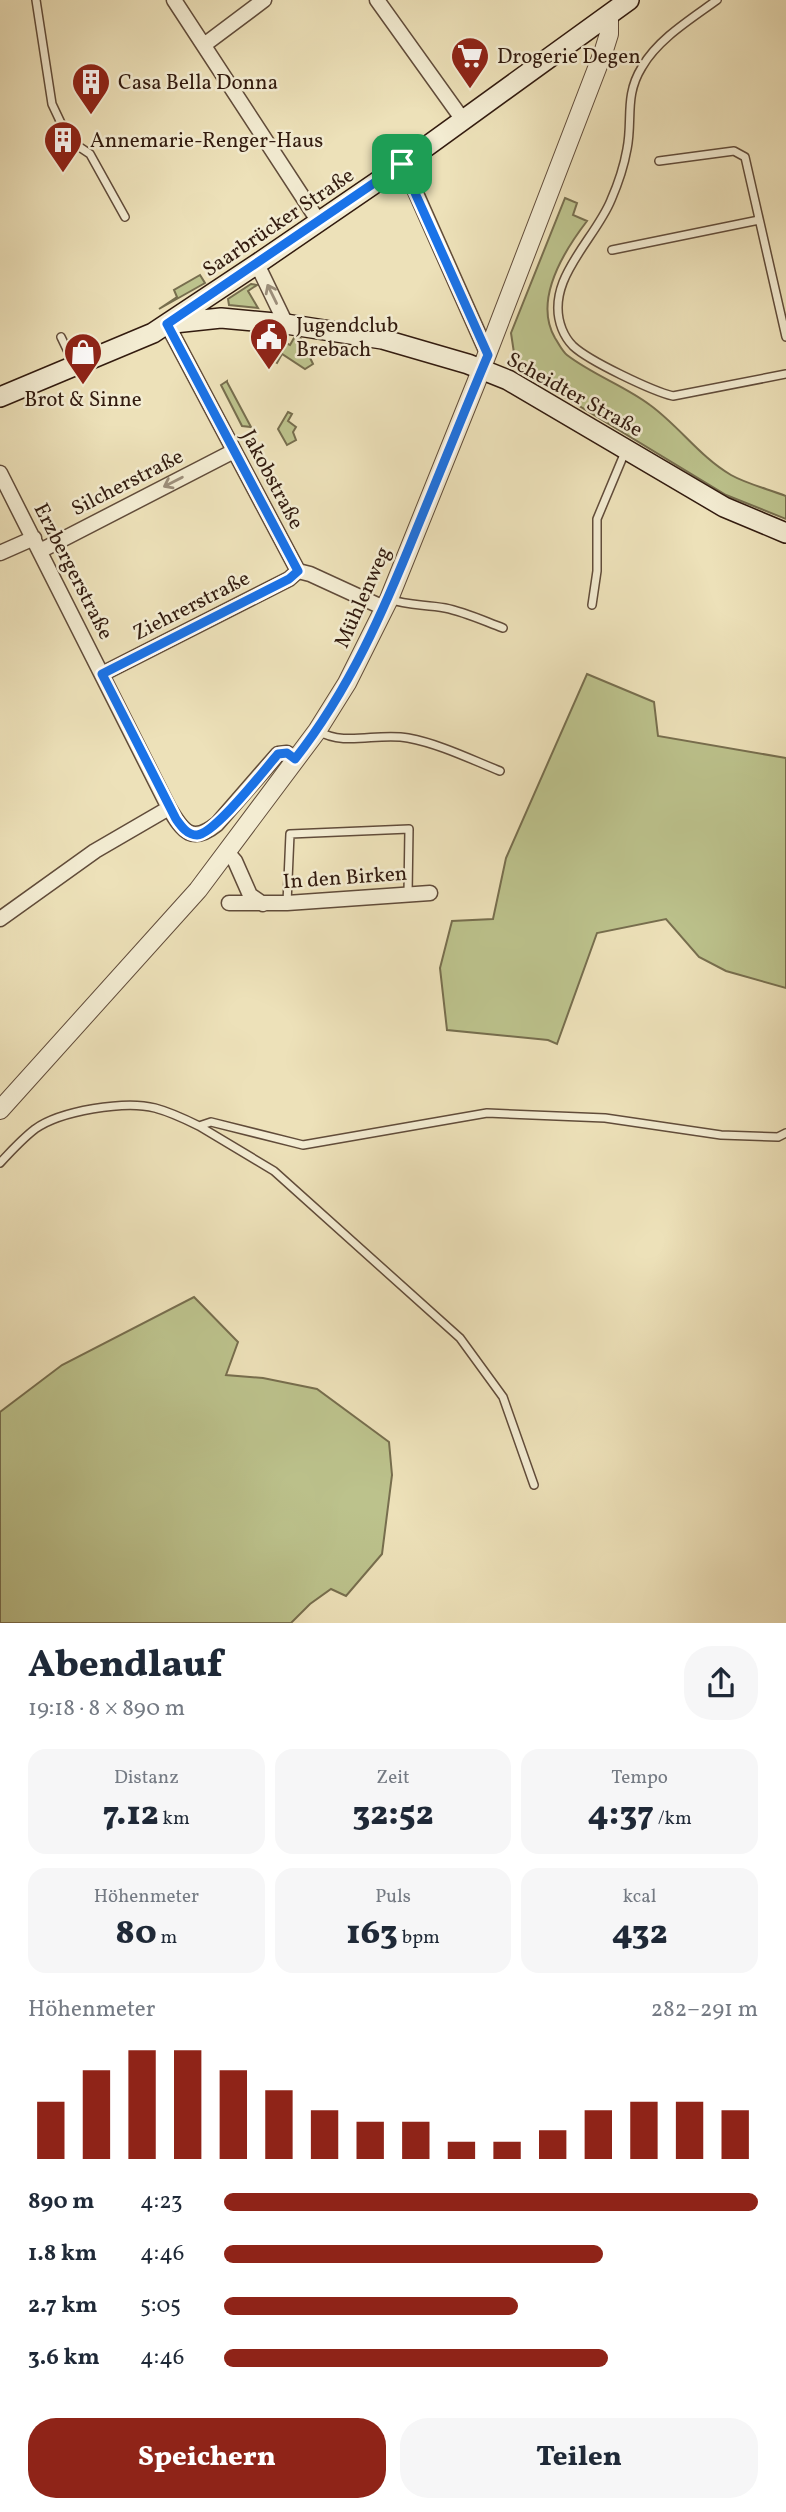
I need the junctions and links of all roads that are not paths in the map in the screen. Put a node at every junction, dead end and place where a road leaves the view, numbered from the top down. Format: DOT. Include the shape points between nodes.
graph roads {
  1 [pos="36,0"];
  2 [pos="174,0"];
  3 [pos="264,0"];
  4 [pos="377,0"];
  5 [pos="629,0"];
  6 [pos="717,0"];
  7 [pos="609,15"];
  8 [pos="204,45"];
  9 [pos="463,120"];
  10 [pos="659,161"];
  11 [pos="402,164"];
  12 [pos="125,217"];
  13 [pos="759,220"];
  14 [pos="319,222"];
  15 [pos="612,250"];
  16 [pos="257,264"];
  17 [pos="167,324"];
  18 [pos="286,324"];
  19 [pos="61,337"];
  20 [pos="786,337"];
  21 [pos="485,362"];
  22 [pos="76,367"];
  23 [pos="786,374"];
  24 [pos="0,397"];
  25 [pos="626,448"];
  26 [pos="234,451"];
  27 [pos="0,473"];
  28 [pos="786,533"];
  29 [pos="37,545"];
  30 [pos="0,553"];
  31 [pos="298,571"];
  32 [pos="386,603"];
  33 [pos="592,605"];
  34 [pos="503,628"];
  35 [pos="102,674"];
  36 [pos="317,731"];
  37 [pos="295,759"];
  38 [pos="500,771"];
  39 [pos="169,808"];
  40 [pos="228,853"];
  41 [pos="430,893"];
  42 [pos="408,894"];
  43 [pos="229,903"];
  44 [pos="287,903"];
  45 [pos="263,904"];
  46 [pos="0,919"];
  47 [pos="0,1110"];
  48 [pos="200,1126"];
  49 [pos="786,1133"];
  50 [pos="0,1163"];
  51 [pos="534,1485"];
  1 -- 12 [label="lane" via="52,104 69,141 90,153"];
  2 -- 8 [label="street"];
  3 -- 8 [label="street"];
  4 -- 9 [label="street"];
  5 -- 7 [label="main road, Saarbrücker Straße"];
  6 -- 23 [label="lane" via="643,63 633,83 628,147 621,173 602,221 569,269 558,312 562,330 573,346 656,392 673,396"];
  7 -- 9 [label="main road, Saarbrücker Straße"];
  7 -- 21 [label="street, Mühlenweg" via="604,50"];
  8 -- 14 [label="street"];
  9 -- 11 [label="main road, Saarbrücker Straße"];
  10 -- 13 [label="lane" via="734,151 745,157"];
  11 -- 14 [label="main road, Saarbrücker Straße"];
  11 -- 21 [label="street"];
  13 -- 15 [label="lane"];
  13 -- 20 [label="lane"];
  14 -- 16 [label="main road, Saarbrücker Straße"];
  16 -- 17 [label="main road, Saarbrücker Straße"];
  18 -- 16 [label="street, one-way"];
  17 -- 18 [label="main road, Scheidter Straße" via="221,318"];
  17 -- 22 [label="main road, Saarbrücker Straße"];
  17 -- 26 [label="street, Jakobstraße"];
  18 -- 21 [label="main road, Scheidter Straße"];
  19 -- 22 [label="lane"];
  21 -- 25 [label="main road, Scheidter Straße"];
  21 -- 32 [label="street, Mühlenweg"];
  22 -- 24 [label="main road, Saarbrücker Straße"];
  25 -- 28 [label="main road, Scheidter Straße" via="724,507"];
  25 -- 33 [label="lane" via="597,519"];
  26 -- 29 [label="street, Silcherstraße, one-way"];
  26 -- 31 [label="street, Jakobstraße"];
  27 -- 29 [label="street, Erzbergerstraße"];
  29 -- 30 [label="street, Silcherstraße"];
  29 -- 35 [label="street, Erzbergerstraße"];
  31 -- 32 [label="street"];
  31 -- 35 [label="street, Ziehrerstraße"];
  32 -- 34 [label="lane" via="456,610"];
  32 -- 36 [label="street, Mühlenweg" via="347,683"];
  35 -- 39 [label="street, Erzbergerstraße"];
  36 -- 37 [label="street, Mühlenweg"];
  36 -- 38 [label="lane" via="330,738 406,737"];
  37 -- 39 [label="street, Erzbergerstraße" via="278,754 217,824 199,835 183,828"];
  37 -- 40 [label="street, Mühlenweg"];
  39 -- 46 [label="street" via="95,851"];
  40 -- 45 [label="street, In den Birken" via="250,895"];
  40 -- 47 [label="street, Mühlenweg"];
  41 -- 42 [label="street, In den Birken"];
  42 -- 44 [label="street, In den Birken"];
  42 -- 44 [label="lane" via="409,829 290,834"];
  43 -- 45 [label="street, In den Birken"];
  44 -- 45 [label="street, In den Birken"];
  48 -- 49 [label="lane" via="211,1122 303,1145 487,1113 605,1118 721,1135 778,1137"];
  48 -- 50 [label="lane" via="152,1107 74,1112 37,1128"];
  48 -- 51 [label="lane" via="274,1171 460,1338 503,1397"];
}
